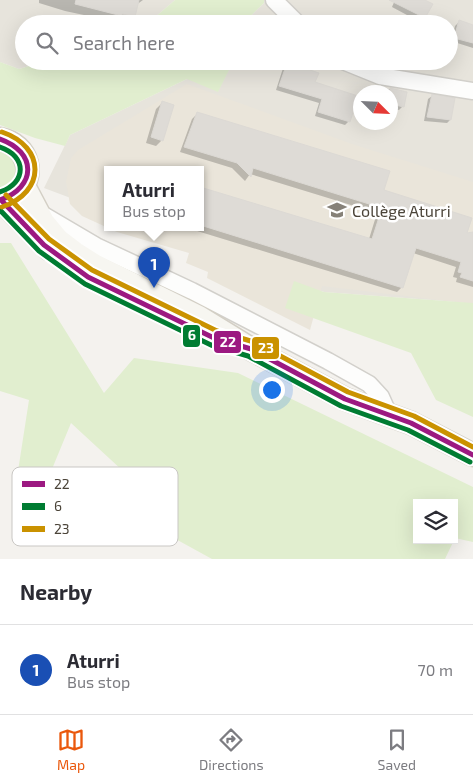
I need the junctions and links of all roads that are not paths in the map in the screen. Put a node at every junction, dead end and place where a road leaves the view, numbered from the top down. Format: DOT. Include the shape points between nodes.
graph roads {
  1 [pos="274,0"];
  2 [pos="289,15"];
  3 [pos="365,70"];
  4 [pos="473,91"];
  5 [pos="0,139"];
  6 [pos="24,186"];
  7 [pos="0,200"];
  8 [pos="37,211"];
  9 [pos="251,349"];
  10 [pos="389,415"];
  11 [pos="473,455"];
  1 -- 2 [label="street"];
  3 -- 4 [label="street" via="380,76"];
  5 -- 6 [label="main road" via="16,145 23,152 28,172"];
  6 -- 7 [label="main road" via="16,194"];
  6 -- 8 [label="main road"];
  7 -- 9 [label="main road" via="44,245 88,277 214,338"];
  8 -- 9 [label="main road" via="58,240 75,253 113,276 200,317"];
  8 -- 10 [label="street" via="96,246 369,384"];
  9 -- 10 [label="main road" via="345,399"];
  10 -- 11 [label="main road"];
}
